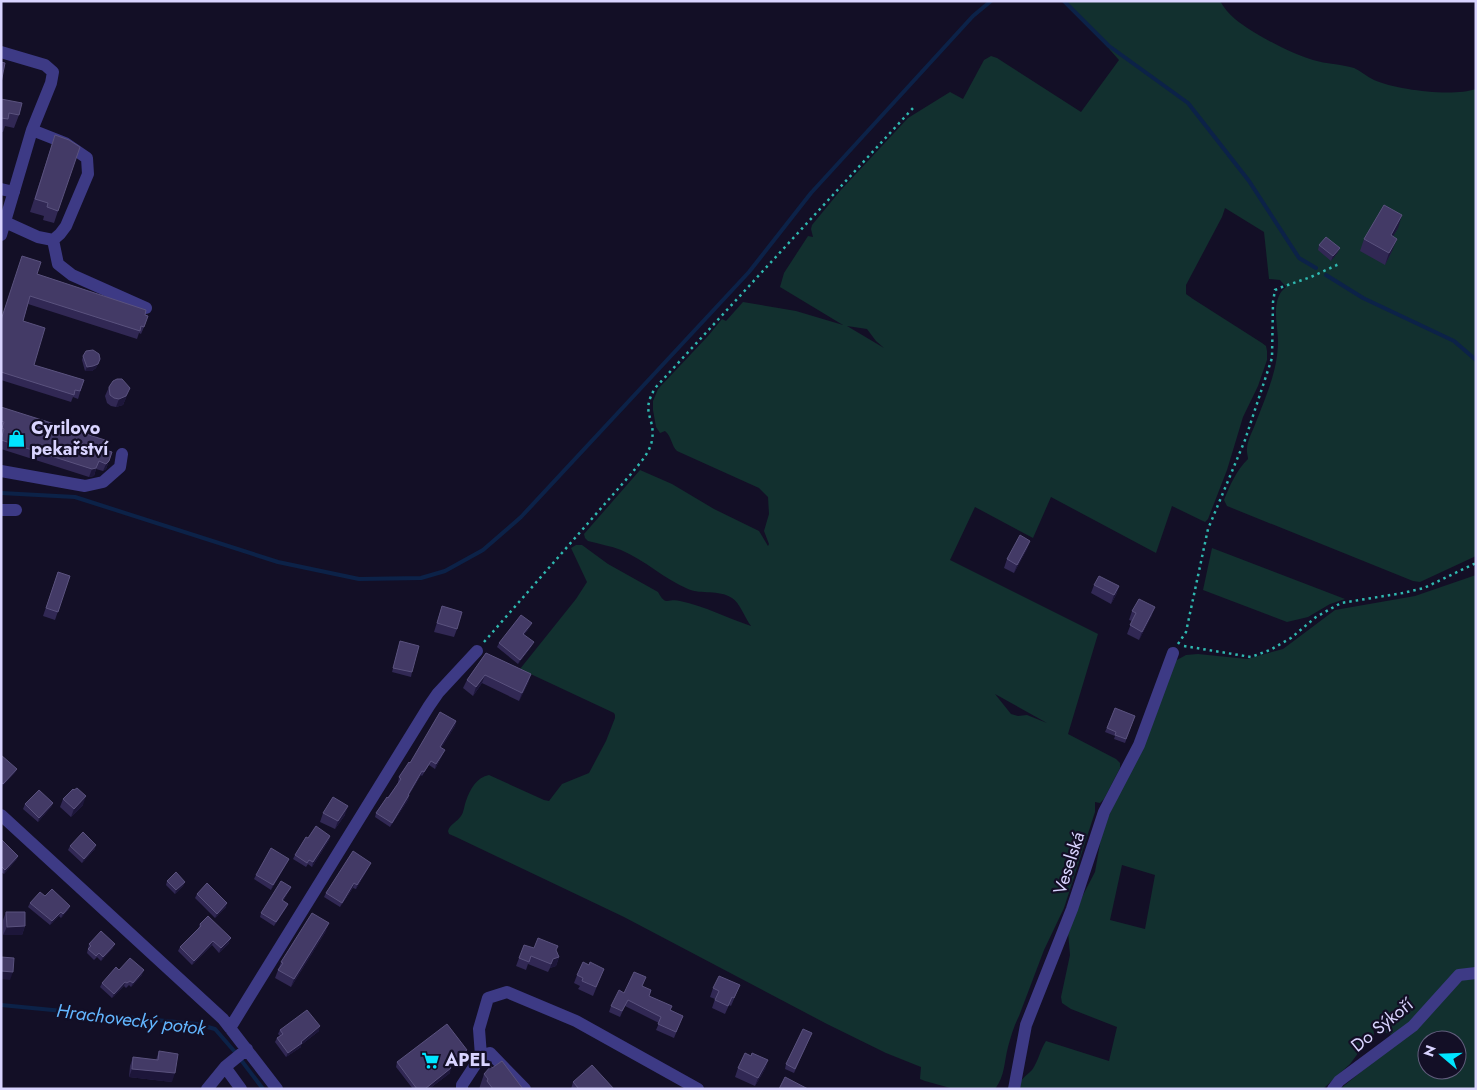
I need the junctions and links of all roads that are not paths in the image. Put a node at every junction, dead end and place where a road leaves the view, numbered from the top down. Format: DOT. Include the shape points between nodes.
graph roads {
  1 [pos="1,52"];
  2 [pos="32,130"];
  3 [pos="7,190"];
  4 [pos="5,222"];
  5 [pos="1,235"];
  6 [pos="53,240"];
  7 [pos="146,308"];
  8 [pos="122,454"];
  9 [pos="1,471"];
  10 [pos="1,510"];
  11 [pos="16,510"];
  12 [pos="1175,649"];
  13 [pos="476,651"];
  14 [pos="1,815"];
  15 [pos="1476,973"];
  16 [pos="230,1028"];
  17 [pos="481,1056"];
  18 [pos="236,1058"];
  19 [pos="678,1083"];
  20 [pos="207,1089"];
  21 [pos="241,1089"];
  22 [pos="277,1089"];
  23 [pos="462,1089"];
  24 [pos="525,1089"];
  25 [pos="698,1089"];
  26 [pos="1014,1089"];
  27 [pos="1333,1089"];
  1 -- 2 [label="street" via="44,65 53,72"];
  2 -- 3 [label="street"];
  2 -- 6 [label="street" via="65,143 87,158 88,174 66,226"];
  3 -- 4 [label="street"];
  4 -- 5 [label="street"];
  4 -- 6 [label="street"];
  6 -- 7 [label="street" via="58,264 72,276"];
  8 -- 9 [label="street" via="120,468 103,482 85,486"];
  10 -- 11 [label="street"];
  12 -- 26 [label="street, Veselská" via="1139,744 1104,812 1072,908 1026,1025"];
  13 -- 16 [label="street" via="429,706"];
  14 -- 16 [label="street"];
  15 -- 27 [label="street, Do Sýkoří" via="1459,975 1413,1026"];
  16 -- 18 [label="street"];
  17 -- 19 [label="street" via="479,1030 488,998 507,992 576,1021"];
  17 -- 23 [label="street"];
  17 -- 24 [label="street" via="490,1053"];
  18 -- 20 [label="street"];
  18 -- 21 [label="street"];
  18 -- 22 [label="street"];
  19 -- 25 [label="street"];
}
